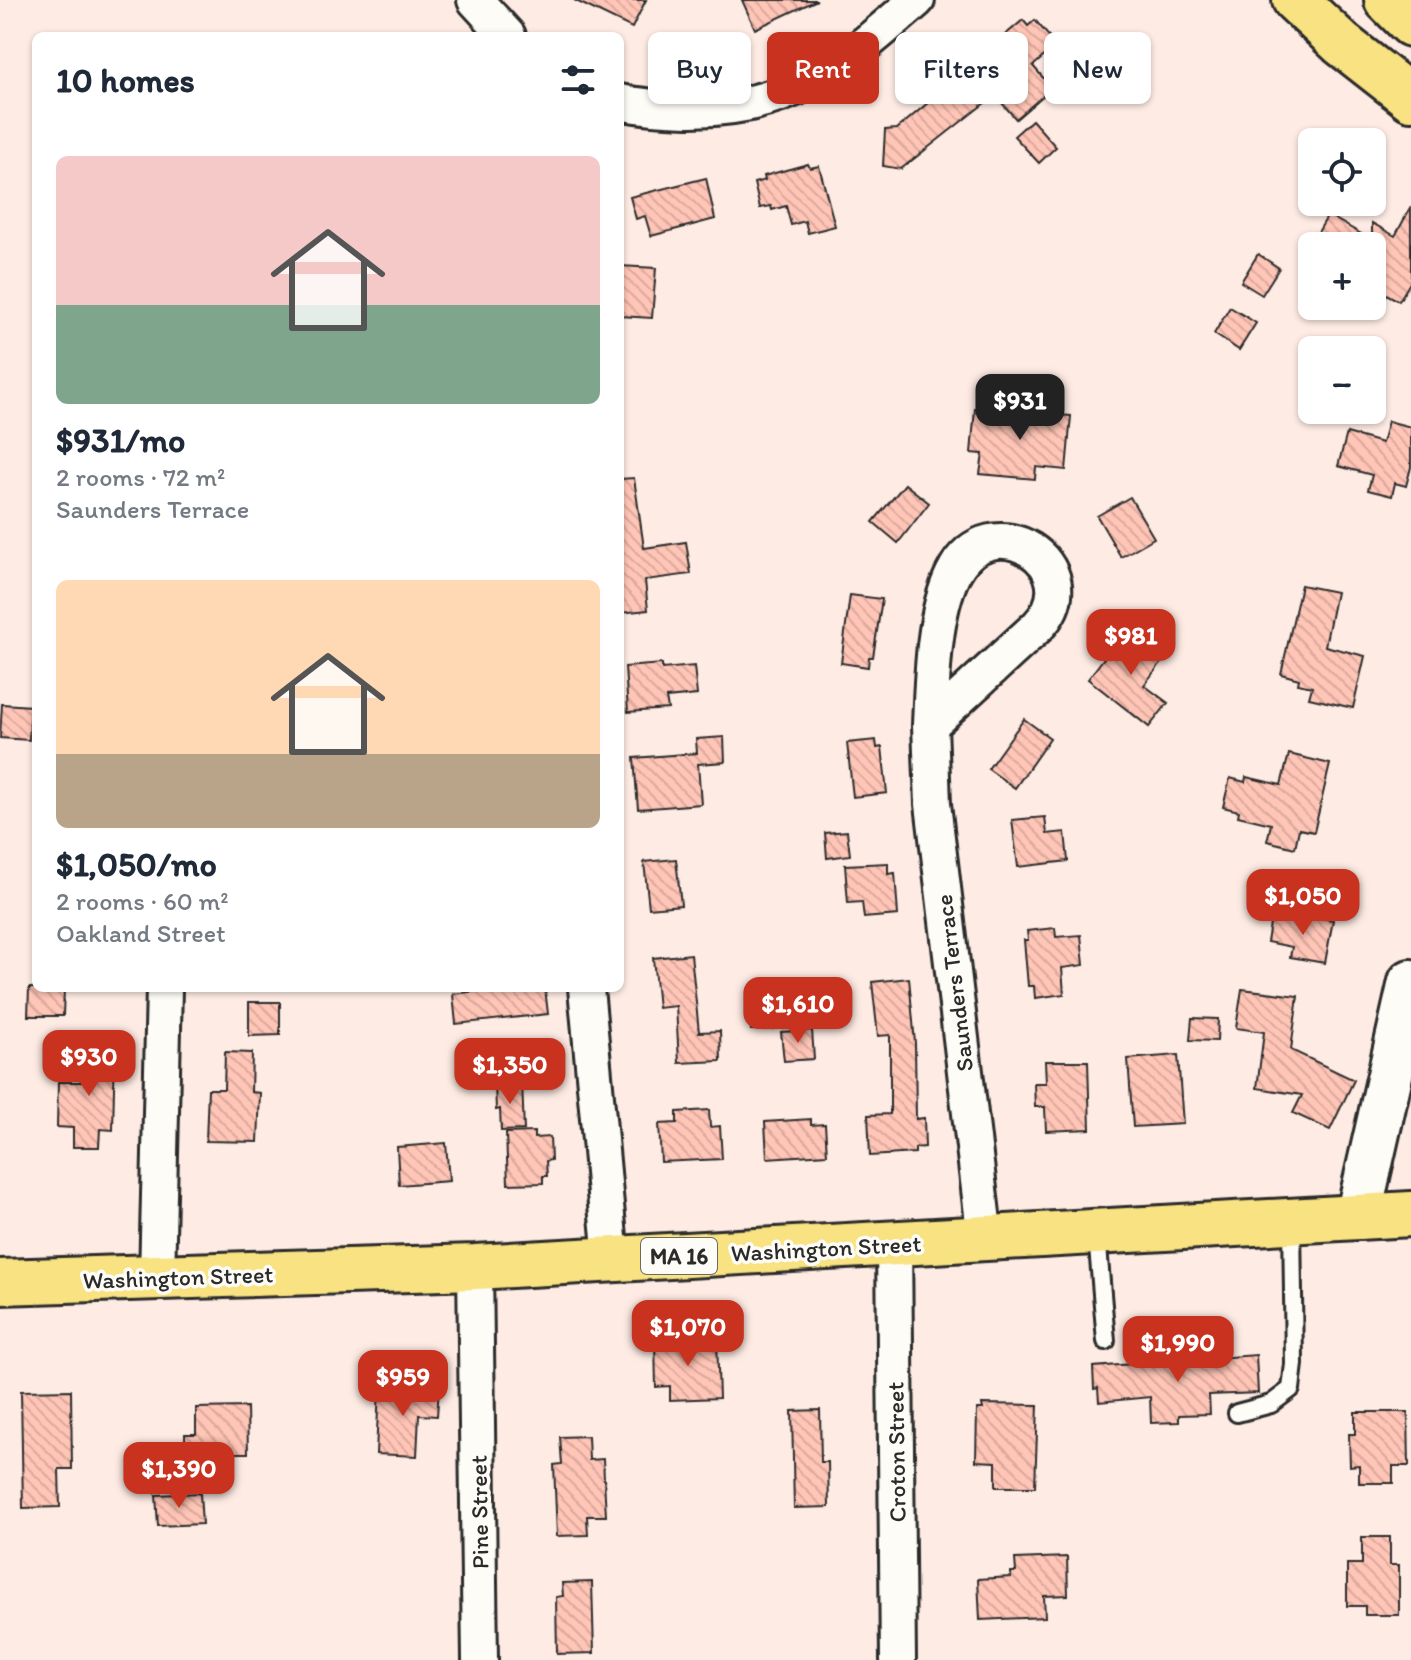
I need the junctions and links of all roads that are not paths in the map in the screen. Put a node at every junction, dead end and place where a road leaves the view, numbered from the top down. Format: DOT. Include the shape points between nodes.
graph roads {
  1 [pos="475,0"];
  2 [pos="917,0"];
  3 [pos="1295,0"];
  4 [pos="1333,0"];
  5 [pos="1387,0"];
  6 [pos="1411,24"];
  7 [pos="504,32"];
  8 [pos="1411,82"];
  9 [pos="1411,98"];
  10 [pos="624,103"];
  11 [pos="930,725"];
  12 [pos="1411,982"];
  13 [pos="164,992"];
  14 [pos="586,992"];
  15 [pos="1411,1214"];
  16 [pos="1358,1217"];
  17 [pos="1292,1221"];
  18 [pos="1097,1233"];
  19 [pos="985,1239"];
  20 [pos="894,1243"];
  21 [pos="611,1259"];
  22 [pos="475,1267"];
  23 [pos="157,1278"];
  24 [pos="0,1282"];
  25 [pos="1106,1341"];
  26 [pos="1237,1413"];
  27 [pos="480,1660"];
  28 [pos="898,1660"];
  1 -- 7 [label="street"];
  2 -- 10 [label="street" via="840,64 770,99 704,109"];
  3 -- 9 [label="main road"];
  4 -- 8 [label="main road"];
  5 -- 6 [label="main road"];
  11 -- 11 [label="street, Saunders Terrace" via="938,631 958,564 987,541 1011,541 1033,552 1052,576 1052,608"];
  11 -- 19 [label="street, Saunders Terrace" via="933,804"];
  12 -- 16 [label="street"];
  13 -- 23 [label="street"];
  14 -- 21 [label="street"];
  15 -- 16 [label="main road, Washington Street / MA 16"];
  16 -- 17 [label="main road, Washington Street / MA 16"];
  17 -- 18 [label="main road, Washington Street / MA 16"];
  17 -- 26 [label="lane" via="1291,1389 1271,1404"];
  18 -- 19 [label="main road, Washington Street / MA 16"];
  18 -- 25 [label="lane"];
  19 -- 20 [label="main road, Washington Street / MA 16"];
  20 -- 21 [label="main road, Washington Street / MA 16"];
  20 -- 28 [label="street, Croton Street"];
  21 -- 22 [label="main road, Washington Street / MA 16"];
  22 -- 23 [label="main road, Washington Street / MA 16"];
  22 -- 27 [label="street, Pine Street"];
  23 -- 24 [label="main road, Washington Street / MA 16"];
}
